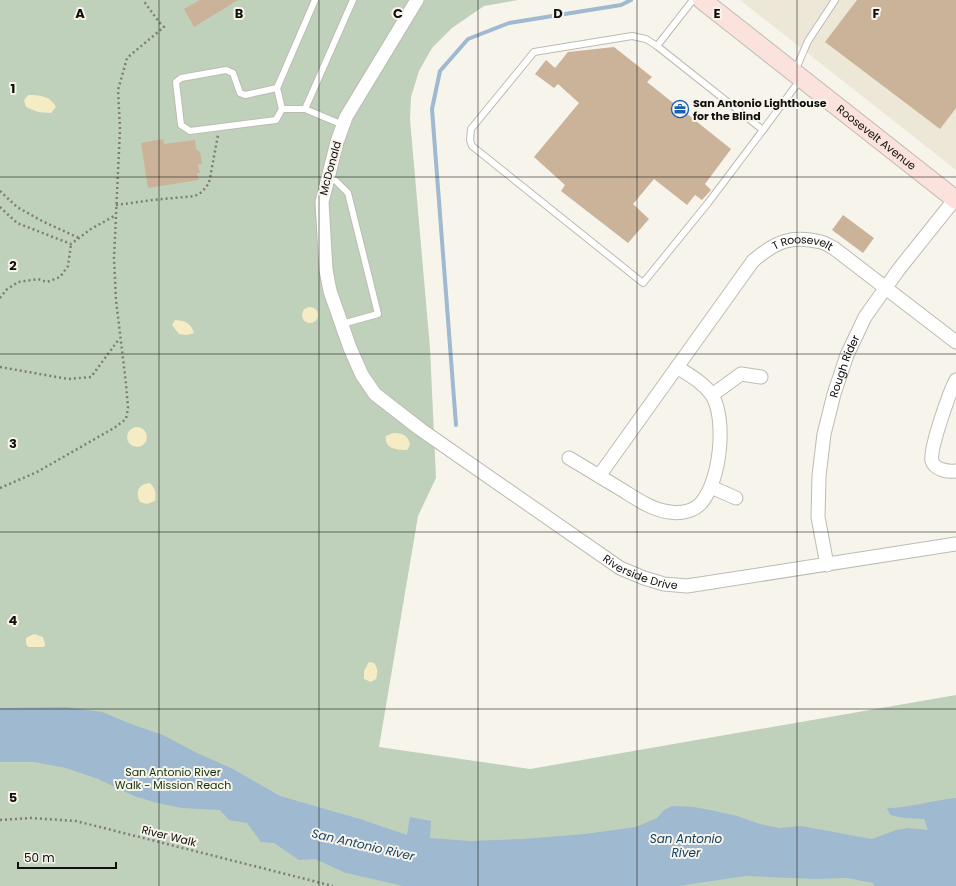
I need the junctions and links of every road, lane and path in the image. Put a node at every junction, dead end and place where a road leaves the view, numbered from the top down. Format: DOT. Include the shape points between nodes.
graph roads {
  1 [pos="143,0"];
  2 [pos="316,0"];
  3 [pos="353,0"];
  4 [pos="417,0"];
  5 [pos="693,0"];
  6 [pos="702,0"];
  7 [pos="835,0"];
  8 [pos="657,46"];
  9 [pos="798,76"];
  10 [pos="277,88"];
  11 [pos="305,108"];
  12 [pos="282,110"];
  13 [pos="343,125"];
  14 [pos="219,128"];
  15 [pos="763,130"];
  16 [pos="327,178"];
  17 [pos="0,191"];
  18 [pos="955,200"];
  19 [pos="116,205"];
  20 [pos="0,207"];
  21 [pos="116,215"];
  22 [pos="79,238"];
  23 [pos="71,244"];
  24 [pos="886,288"];
  25 [pos="0,298"];
  26 [pos="342,324"];
  27 [pos="120,338"];
  28 [pos="956,342"];
  29 [pos="0,367"];
  30 [pos="677,367"];
  31 [pos="761,377"];
  32 [pos="956,380"];
  33 [pos="375,394"];
  34 [pos="712,395"];
  35 [pos="569,458"];
  36 [pos="956,471"];
  37 [pos="599,476"];
  38 [pos="711,487"];
  39 [pos="0,488"];
  40 [pos="736,498"];
  41 [pos="956,544"];
  42 [pos="827,565"];
  43 [pos="0,820"];
  44 [pos="333,886"];
  1 -- 19 [label="path" via="164,27 127,58 118,90 120,129"];
  2 -- 10 [label="lane"];
  3 -- 11 [label="lane"];
  4 -- 13 [label="street, McDonald"];
  5 -- 8 [label="lane"];
  6 -- 9 [label="main road, Roosevelt Avenue"];
  7 -- 9 [label="lane" via="808,41"];
  8 -- 15 [label="lane"];
  8 -- 15 [label="lane" via="646,39 632,36 534,52 471,129 472,146 643,283"];
  9 -- 15 [label="lane"];
  9 -- 18 [label="main road, Roosevelt Avenue"];
  10 -- 12 [label="lane"];
  10 -- 14 [label="lane" via="240,93 233,74 226,70 181,78 176,82 181,125 190,131"];
  11 -- 12 [label="lane"];
  11 -- 13 [label="lane"];
  12 -- 14 [label="lane" via="276,120"];
  13 -- 16 [label="street, McDonald"];
  14 -- 19 [label="path" via="209,183 202,192 195,196"];
  16 -- 26 [label="street, McDonald" via="322,202 326,270 330,291"];
  16 -- 26 [label="lane" via="336,181 348,193 378,314"];
  17 -- 22 [label="path" via="17,207"];
  18 -- 24 [label="street, Rough Rider"];
  19 -- 21 [label="path"];
  20 -- 23 [label="path" via="17,223"];
  21 -- 22 [label="path"];
  21 -- 27 [label="path" via="114,258"];
  22 -- 23 [label="path"];
  23 -- 25 [label="path" via="68,266 60,277 47,282 38,279 18,282"];
  24 -- 28 [label="street, T Roosevelt"];
  24 -- 30 [label="street, T Roosevelt" via="823,242 805,238 776,244 753,261"];
  24 -- 42 [label="street, Rough Rider" via="865,317 847,355 824,434 818,517"];
  26 -- 33 [label="street, McDonald" via="362,375"];
  27 -- 29 [label="path" via="91,377 68,379"];
  27 -- 39 [label="path" via="128,408 126,419 37,472"];
  30 -- 34 [label="street" via="699,381"];
  30 -- 37 [label="street, T Roosevelt"];
  31 -- 34 [label="street" via="741,374"];
  32 -- 36 [label="street" via="937,430 932,461 943,470"];
  33 -- 42 [label="street, Riverside Drive" via="420,429 615,564 644,578 664,584 687,586"];
  34 -- 38 [label="street" via="716,405 720,437 717,467"];
  35 -- 37 [label="street"];
  37 -- 38 [label="street" via="647,505 670,512 696,508"];
  38 -- 40 [label="street"];
  41 -- 42 [label="street, Riverside Drive"];
  43 -- 44 [label="path, River Walk" via="31,818 76,821"];
}
